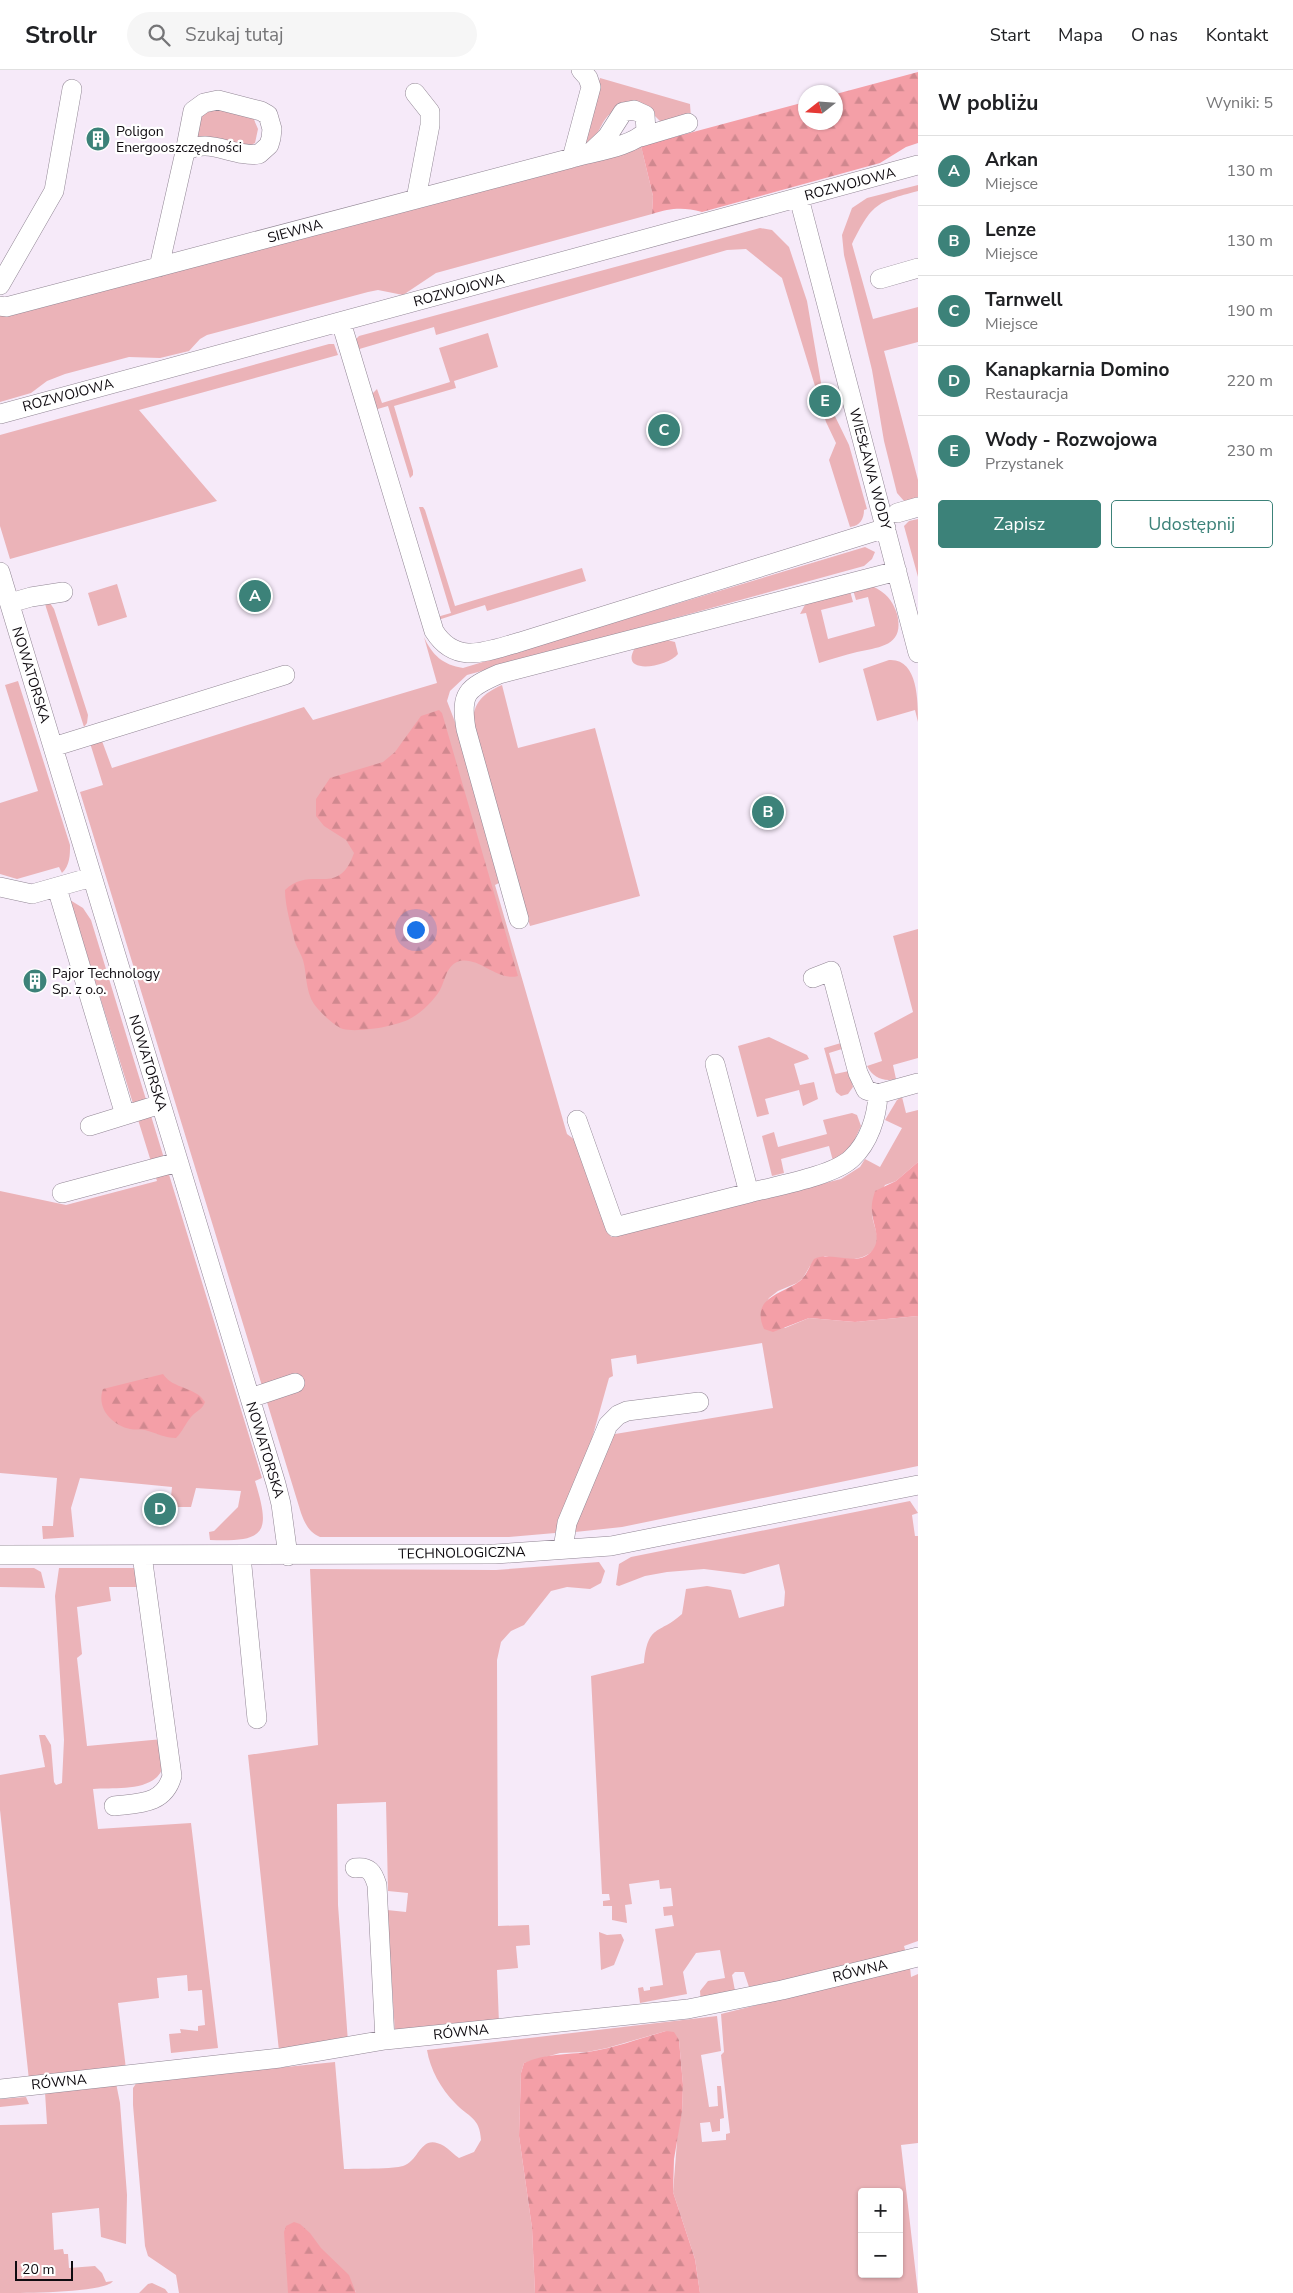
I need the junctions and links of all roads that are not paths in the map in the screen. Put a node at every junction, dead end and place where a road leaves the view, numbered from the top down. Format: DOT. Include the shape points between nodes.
graph roads {
  1 [pos="581,70"];
  2 [pos="72,89"];
  3 [pos="415,93"];
  4 [pos="688,123"];
  5 [pos="641,137"];
  6 [pos="185,152"];
  7 [pos="590,153"];
  8 [pos="572,158"];
  9 [pos="918,165"];
  10 [pos="800,198"];
  11 [pos="416,199"];
  12 [pos="159,267"];
  13 [pos="918,268"];
  14 [pos="880,279"];
  15 [pos="0,285"];
  16 [pos="0,306"];
  17 [pos="341,322"];
  18 [pos="0,414"];
  19 [pos="918,507"];
  20 [pos="897,512"];
  21 [pos="886,528"];
  22 [pos="897,571"];
  23 [pos="0,572"];
  24 [pos="63,592"];
  25 [pos="10,603"];
  26 [pos="918,653"];
  27 [pos="285,675"];
  28 [pos="53,748"];
  29 [pos="92,877"];
  30 [pos="0,887"];
  31 [pos="57,888"];
  32 [pos="519,919"];
  33 [pos="813,978"];
  34 [pos="715,1064"];
  35 [pos="918,1083"];
  36 [pos="878,1094"];
  37 [pos="161,1104"];
  38 [pos="125,1115"];
  39 [pos="576,1120"];
  40 [pos="90,1126"];
  41 [pos="178,1162"];
  42 [pos="62,1193"];
  43 [pos="749,1193"];
  44 [pos="295,1383"];
  45 [pos="250,1398"];
  46 [pos="699,1402"];
  47 [pos="918,1485"];
  48 [pos="564,1549"];
  49 [pos="142,1554"];
  50 [pos="0,1555"];
  51 [pos="241,1556"];
  52 [pos="288,1556"];
  53 [pos="257,1719"];
  54 [pos="114,1806"];
  55 [pos="355,1868"];
  56 [pos="918,1957"];
  57 [pos="385,2040"];
  58 [pos="0,2089"];
  1 -- 8 [label="street" via="592,87"];
  2 -- 15 [label="street" via="54,191"];
  3 -- 11 [label="street" via="430,112"];
  4 -- 5 [label="street"];
  5 -- 7 [label="street, SIEWNA"];
  5 -- 7 [label="street, SIEWNA" via="646,131 645,115 640,111 626,110 607,137"];
  6 -- 6 [label="street" via="199,145 259,154 269,145 271,120 261,111 218,100 204,103 193,110"];
  6 -- 12 [label="street"];
  7 -- 8 [label="street, SIEWNA"];
  8 -- 11 [label="street, SIEWNA"];
  9 -- 10 [label="street, ROZWOJOWA"];
  10 -- 17 [label="street, ROZWOJOWA"];
  10 -- 21 [label="street, WIESŁAWA WODY"];
  11 -- 12 [label="street, SIEWNA"];
  12 -- 16 [label="street, SIEWNA"];
  13 -- 14 [label="street"];
  17 -- 18 [label="street, ROZWOJOWA"];
  17 -- 21 [label="street" via="434,631 440,642 451,650 482,652 520,642"];
  19 -- 20 [label="street"];
  21 -- 22 [label="street, WIESŁAWA WODY"];
  22 -- 26 [label="street, WIESŁAWA WODY"];
  22 -- 32 [label="street" via="499,674 475,685 465,696 462,708"];
  23 -- 25 [label="street, NOWATORSKA"];
  24 -- 25 [label="street"];
  25 -- 28 [label="street, NOWATORSKA"];
  27 -- 28 [label="street"];
  28 -- 29 [label="street, NOWATORSKA"];
  29 -- 31 [label="street"];
  29 -- 37 [label="street, NOWATORSKA"];
  30 -- 31 [label="street" via="24,894"];
  31 -- 38 [label="street"];
  33 -- 36 [label="street" via="831,971 862,1083 866,1090"];
  34 -- 43 [label="street"];
  35 -- 36 [label="street"];
  36 -- 43 [label="street" via="874,1121 853,1158 836,1169"];
  37 -- 38 [label="street"];
  37 -- 41 [label="street, NOWATORSKA"];
  38 -- 40 [label="street"];
  39 -- 43 [label="street" via="615,1228"];
  41 -- 42 [label="street"];
  41 -- 45 [label="street, NOWATORSKA"];
  44 -- 45 [label="street"];
  45 -- 52 [label="street, NOWATORSKA" via="282,1504"];
  46 -- 48 [label="street" via="627,1411 608,1425 570,1514"];
  47 -- 48 [label="street, TECHNOLOGICZNA" via="611,1546"];
  48 -- 52 [label="street, TECHNOLOGICZNA" via="495,1554"];
  49 -- 50 [label="street, TECHNOLOGICZNA"];
  49 -- 51 [label="street, TECHNOLOGICZNA"];
  49 -- 54 [label="street" via="172,1776 169,1786 156,1800"];
  51 -- 52 [label="street, TECHNOLOGICZNA"];
  51 -- 53 [label="street"];
  55 -- 57 [label="street" via="367,1868 373,1872 377,1885"];
  56 -- 57 [label="street, RÓWNA" via="688,2009"];
  57 -- 58 [label="street, RÓWNA" via="280,2058"];
}
